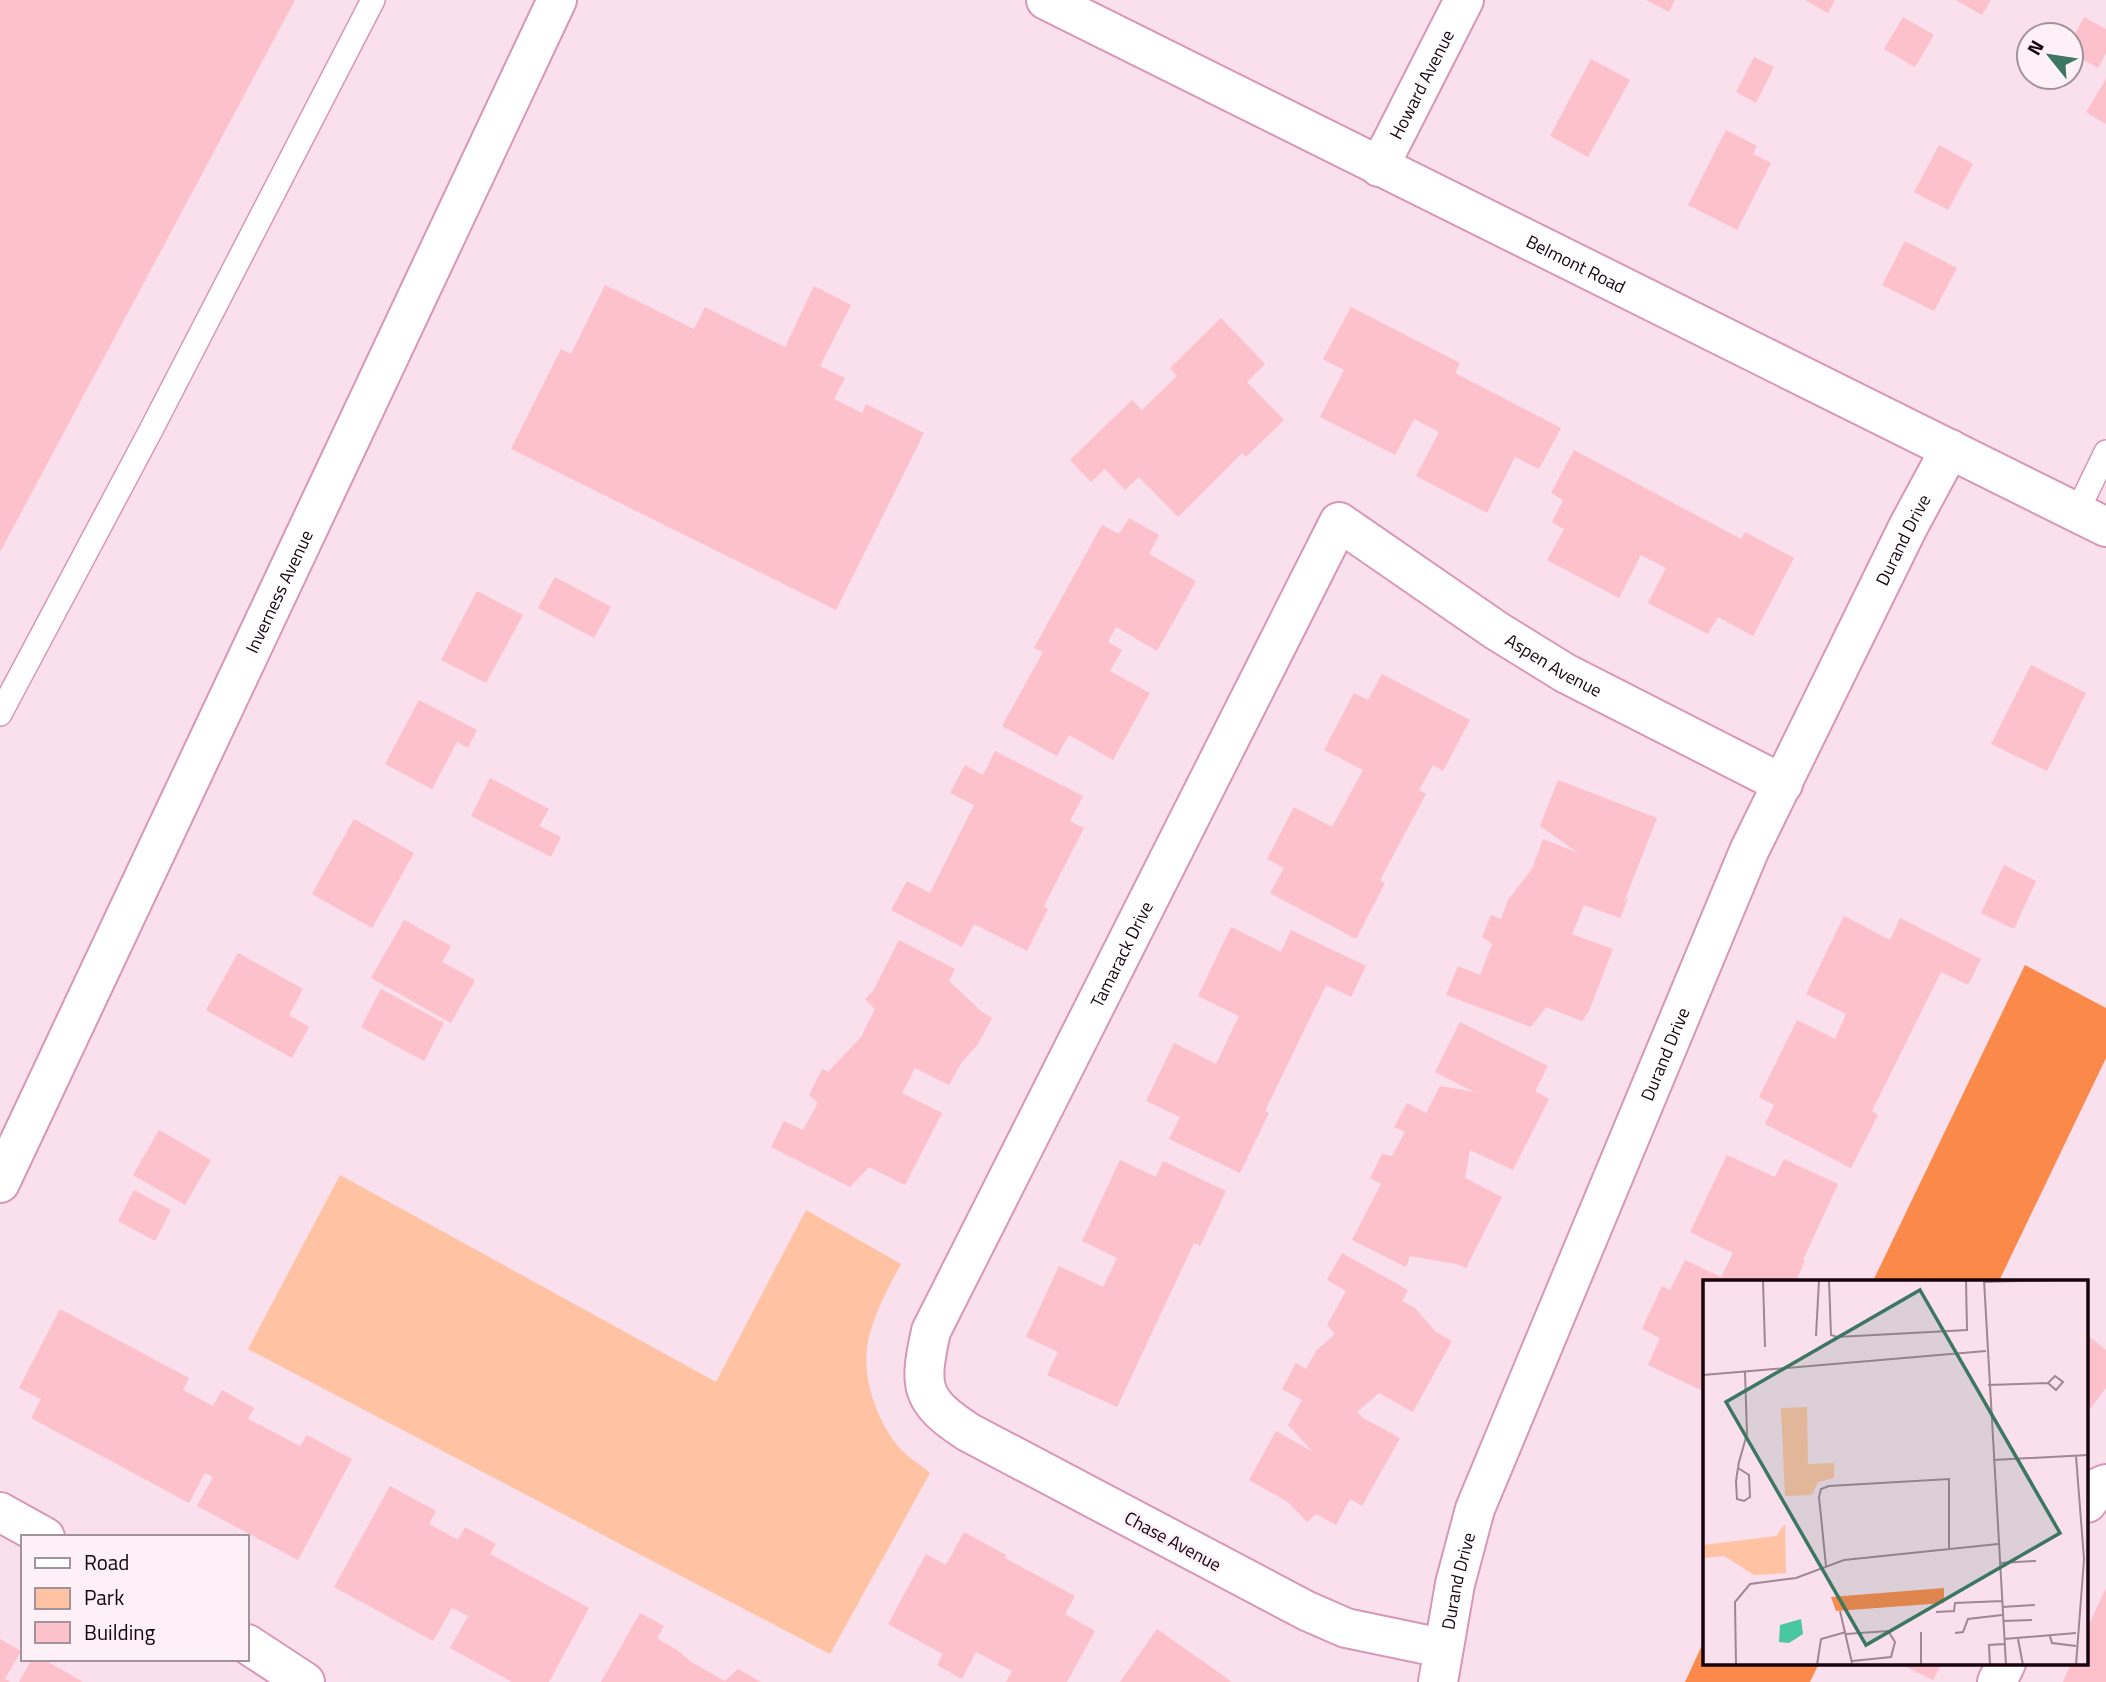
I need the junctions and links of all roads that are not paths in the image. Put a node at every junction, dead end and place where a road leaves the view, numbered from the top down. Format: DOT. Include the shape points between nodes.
graph roads {
  1 [pos="373,0"];
  2 [pos="557,0"];
  3 [pos="1046,0"];
  4 [pos="1464,0"];
  5 [pos="1378,167"];
  6 [pos="1950,449"];
  7 [pos="2106,452"];
  8 [pos="2092,519"];
  9 [pos="1339,523"];
  10 [pos="0,714"];
  11 [pos="1783,783"];
  12 [pos="0,1183"];
  13 [pos="925,1393"];
  14 [pos="2106,1484"];
  15 [pos="2088,1502"];
  16 [pos="0,1513"];
  17 [pos="42,1535"];
  18 [pos="248,1645"];
  19 [pos="2006,1664"];
  20 [pos="1440,1665"];
  21 [pos="305,1682"];
  22 [pos="1997,1682"];
  1 -- 10 [label="lane"];
  2 -- 12 [label="street, Inverness Avenue"];
  3 -- 5 [label="street, Belmont Road"];
  4 -- 5 [label="street, Howard Avenue"];
  5 -- 6 [label="street, Belmont Road"];
  6 -- 8 [label="street, Belmont Road"];
  6 -- 11 [label="street, Durand Drive"];
  7 -- 8 [label="lane"];
  9 -- 11 [label="street, Aspen Avenue" via="1565,673"];
  9 -- 13 [label="street, Tamarack Drive" via="931,1331 924,1365"];
  11 -- 20 [label="street, Durand Drive" via="1749,851 1475,1509"];
  13 -- 20 [label="street, Chase Avenue" via="942,1416 968,1432 1307,1611"];
  14 -- 15 [label="street"];
  16 -- 17 [label="street"];
  18 -- 21 [label="street"];
  19 -- 22 [label="street"];
}
